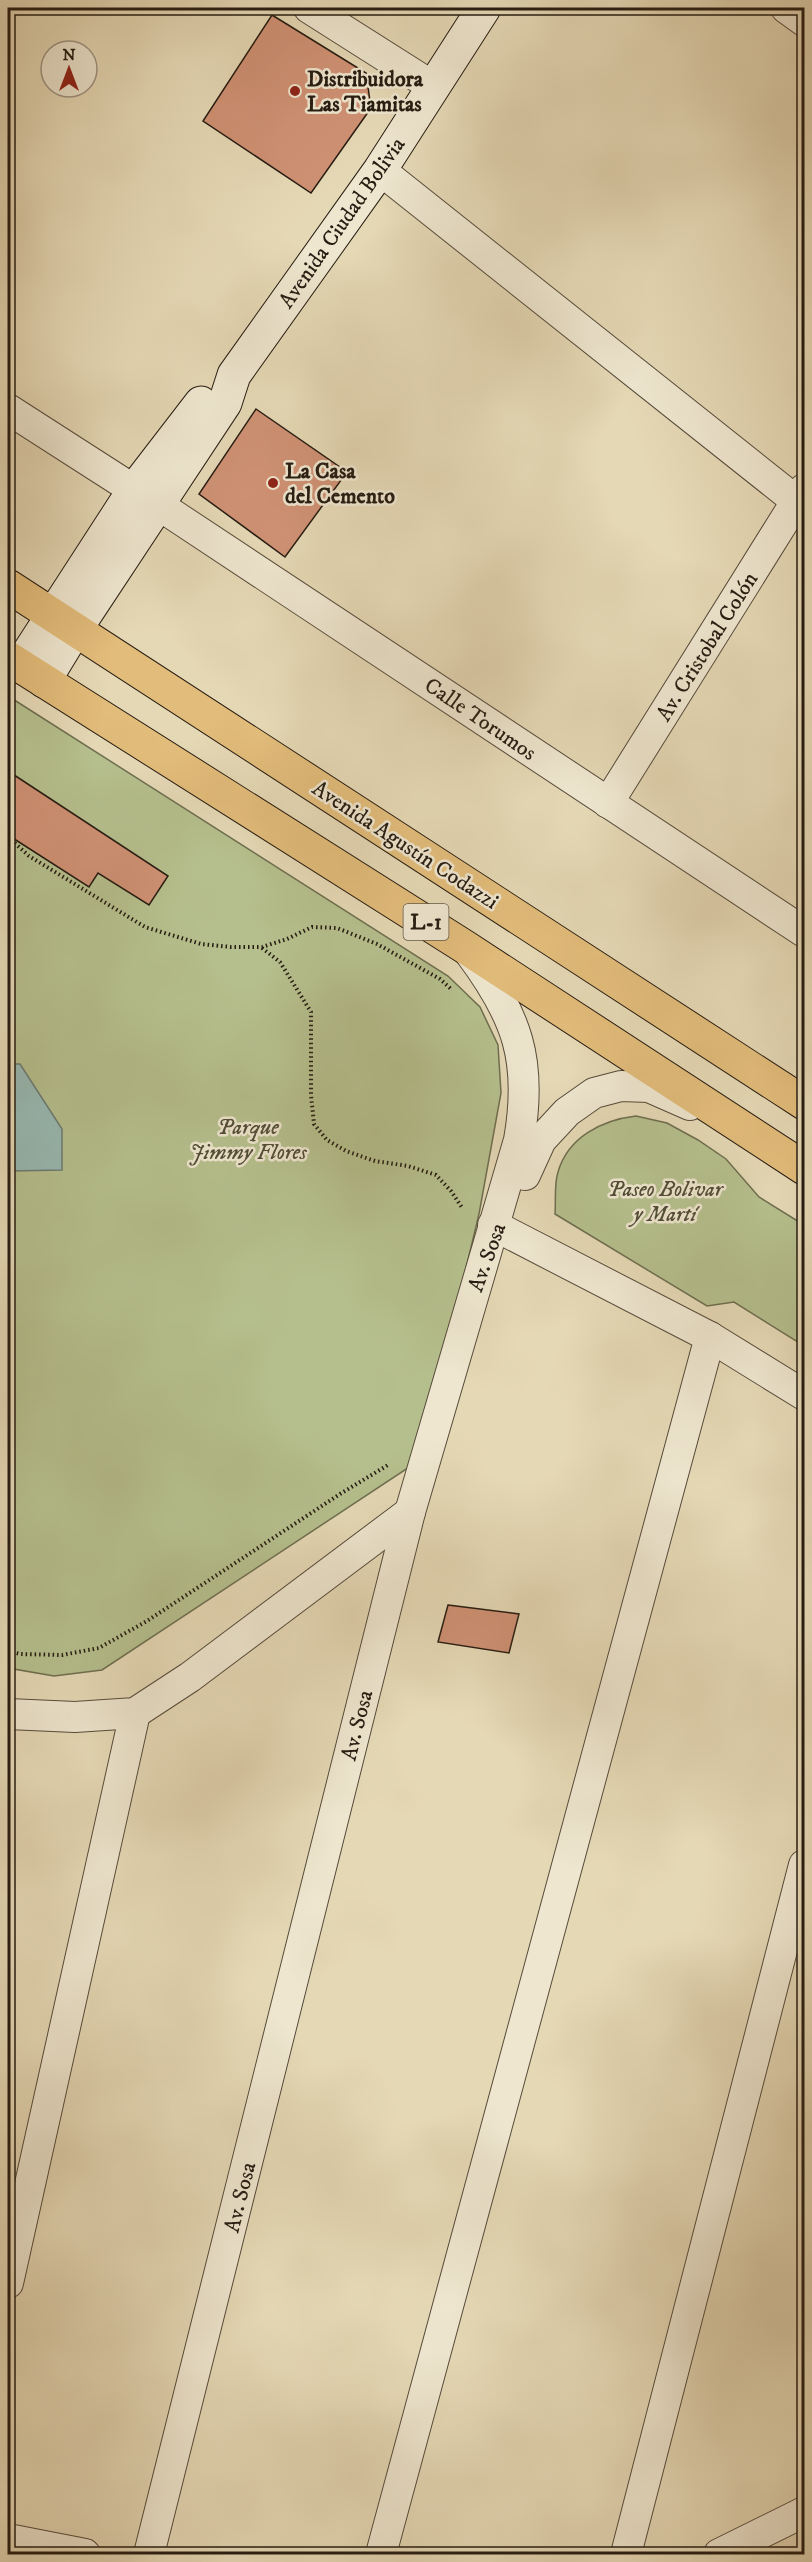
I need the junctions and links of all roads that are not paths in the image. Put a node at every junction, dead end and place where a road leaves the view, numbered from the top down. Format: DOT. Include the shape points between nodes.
graph roads {
  1 [pos="309,8"];
  2 [pos="484,8"];
  3 [pos="786,8"];
  4 [pos="804,21"];
  5 [pos="432,86"];
  6 [pos="380,170"];
  7 [pos="8,409"];
  8 [pos="145,497"];
  9 [pos="802,499"];
  10 [pos="8,586"];
  11 [pos="64,622"];
  12 [pos="24,668"];
  13 [pos="608,803"];
  14 [pos="804,932"];
  15 [pos="465,947"];
  16 [pos="804,1103"];
  17 [pos="750,1133"];
  18 [pos="804,1168"];
  19 [pos="493,1225"];
  20 [pos="710,1337"];
  21 [pos="804,1395"];
  22 [pos="410,1512"];
  23 [pos="135,1713"];
  24 [pos="8,1714"];
  25 [pos="804,1864"];
  26 [pos="8,2283"];
  27 [pos="804,2512"];
  28 [pos="8,2539"];
  29 [pos="85,2554"];
  30 [pos="149,2554"];
  31 [pos="381,2554"];
  32 [pos="626,2554"];
  33 [pos="719,2554"];
  1 -- 5 [label="street"];
  2 -- 5 [label="street, Avenida Ciudad Bolivia"];
  3 -- 4 [label="street"];
  5 -- 6 [label="street, Avenida Ciudad Bolivia"];
  6 -- 8 [label="street, Avenida Ciudad Bolivia" via="234,375 208,393"];
  6 -- 9 [label="street"];
  7 -- 8 [label="street, Calle Torumos"];
  8 -- 11 [label="street, Avenida Ciudad Bolivia"];
  8 -- 13 [label="street, Calle Torumos"];
  9 -- 13 [label="street, Av. Cristobal Colón"];
  10 -- 11 [label="main road, Avenida Agustín Codazzi / L-1"];
  11 -- 12 [label="street, Avenida Ciudad Bolivia"];
  11 -- 16 [label="main road, Avenida Agustín Codazzi / L-1"];
  12 -- 15 [label="main road, L-1"];
  13 -- 14 [label="street, Calle Torumos"];
  15 -- 17 [label="main road, L-1"];
  15 -- 19 [label="street" via="492,982 511,1017 522,1056 525,1108"];
  17 -- 18 [label="main road, L-1"];
  17 -- 19 [label="street, Av. Sosa" via="649,1087 621,1086 594,1093 567,1112 541,1140 515,1198"];
  19 -- 20 [label="street"];
  19 -- 22 [label="street, Av. Sosa"];
  20 -- 21 [label="street"];
  20 -- 31 [label="street"];
  22 -- 23 [label="street" via="190,1677"];
  22 -- 30 [label="street, Av. Sosa"];
  23 -- 24 [label="street" via="75,1717"];
  23 -- 26 [label="street"];
  25 -- 32 [label="street"];
  27 -- 33 [label="street"];
  28 -- 29 [label="street"];
}
